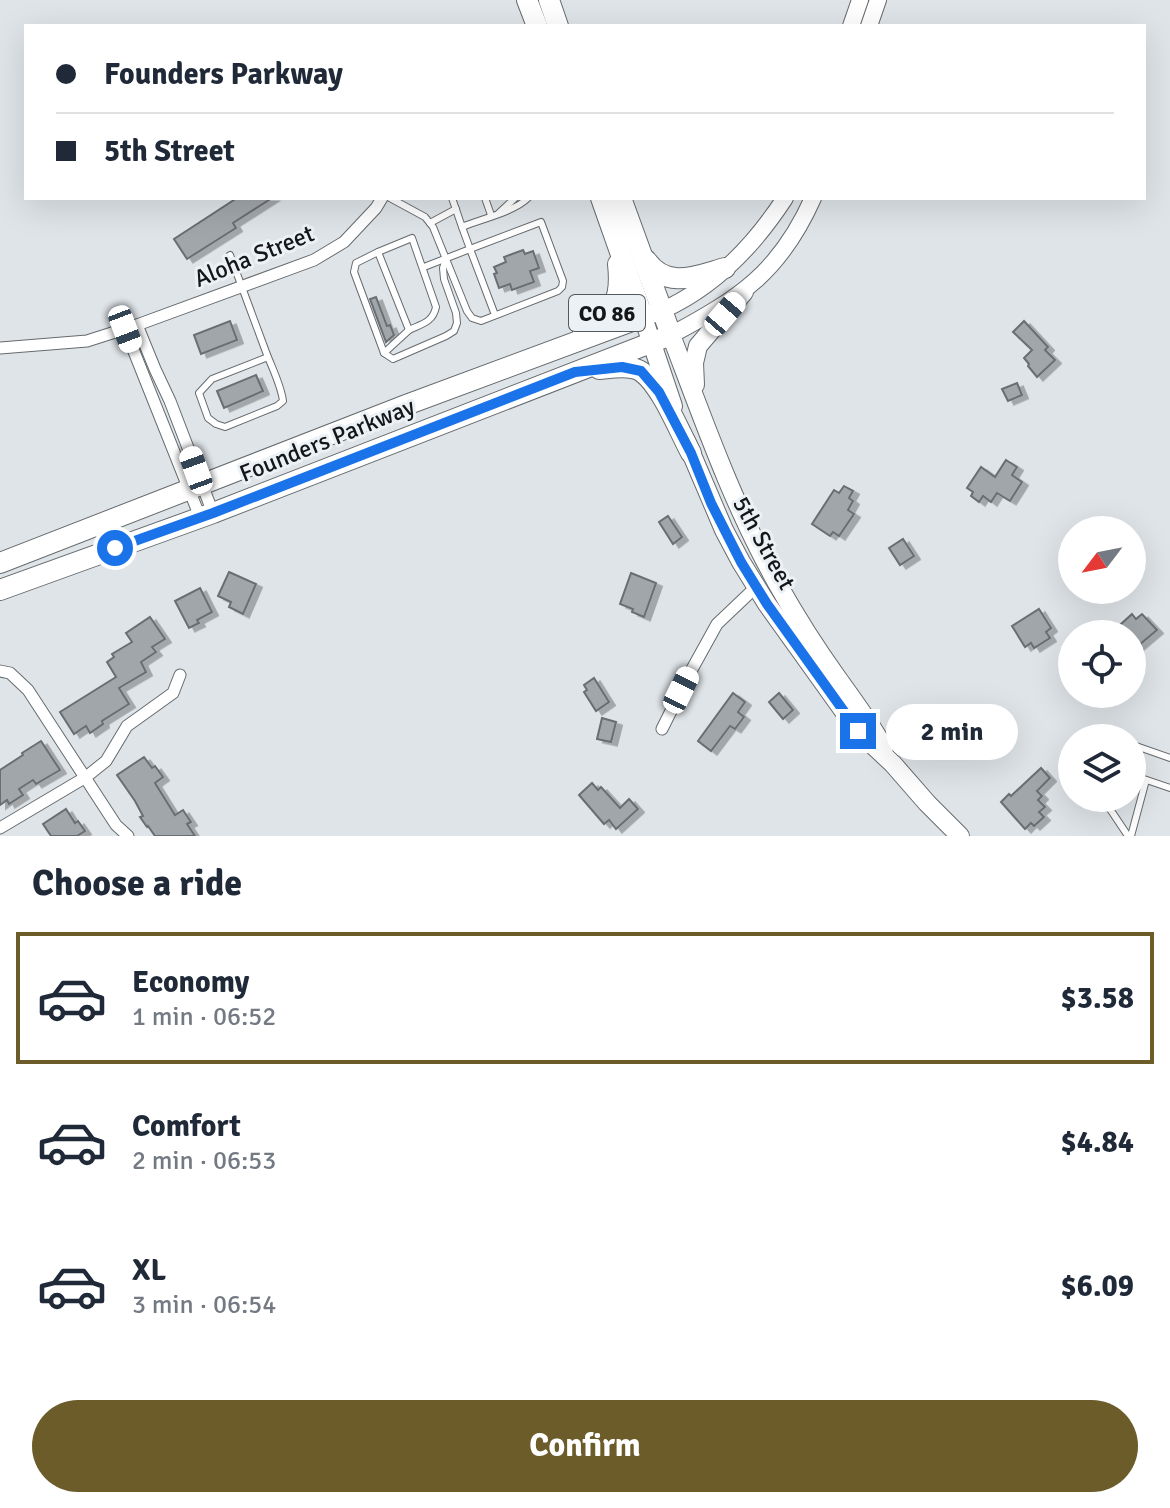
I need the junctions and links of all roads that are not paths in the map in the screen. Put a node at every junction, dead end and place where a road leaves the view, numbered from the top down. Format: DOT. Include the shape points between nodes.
graph roads {
  1 [pos="527,0"];
  2 [pos="549,0"];
  3 [pos="860,0"];
  4 [pos="878,0"];
  5 [pos="536,24"];
  6 [pos="557,24"];
  7 [pos="852,24"];
  8 [pos="870,24"];
  9 [pos="381,200"];
  10 [pos="394,200"];
  11 [pos="453,200"];
  12 [pos="486,200"];
  13 [pos="512,200"];
  14 [pos="526,200"];
  15 [pos="602,200"];
  16 [pos="621,200"];
  17 [pos="784,200"];
  18 [pos="812,200"];
  19 [pos="456,209"];
  20 [pos="495,214"];
  21 [pos="430,223"];
  22 [pos="462,227"];
  23 [pos="625,237"];
  24 [pos="470,249"];
  25 [pos="378,252"];
  26 [pos="230,255"];
  27 [pos="446,259"];
  28 [pos="424,267"];
  29 [pos="725,268"];
  30 [pos="242,286"];
  31 [pos="744,292"];
  32 [pos="663,310"];
  33 [pos="495,315"];
  34 [pos="643,317"];
  35 [pos="137,325"];
  36 [pos="125,329"];
  37 [pos="409,330"];
  38 [pos="662,339"];
  39 [pos="0,348"];
  40 [pos="384,353"];
  41 [pos="540,355"];
  42 [pos="268,357"];
  43 [pos="575,372"];
  44 [pos="696,404"];
  45 [pos="681,428"];
  46 [pos="691,453"];
  47 [pos="195,487"];
  48 [pos="207,515"];
  49 [pos="0,563"];
  50 [pos="770,569"];
  51 [pos="756,587"];
  52 [pos="0,590"];
  53 [pos="0,671"];
  54 [pos="180,675"];
  55 [pos="853,699"];
  56 [pos="662,729"];
  57 [pos="1146,750"];
  58 [pos="1170,758"];
  59 [pos="893,764"];
  60 [pos="86,777"];
  61 [pos="1146,780"];
  62 [pos="1170,788"];
  63 [pos="1112,812"];
  64 [pos="1137,812"];
  65 [pos="0,828"];
  66 [pos="951,833"];
  67 [pos="128,836"];
  68 [pos="1130,836"];
  1 -- 5 [label="highway"];
  2 -- 6 [label="highway"];
  3 -- 7 [label="main road"];
  4 -- 8 [label="main road"];
  9 -- 30 [label="street, Aloha Street" via="344,242 314,260"];
  10 -- 21 [label="lane"];
  11 -- 19 [label="lane"];
  12 -- 20 [label="lane"];
  13 -- 20 [label="lane"];
  14 -- 20 [label="lane"];
  15 -- 23 [label="highway, CO 86"];
  16 -- 23 [label="highway, CO 86"];
  17 -- 29 [label="main road"];
  18 -- 31 [label="main road" via="782,253"];
  19 -- 21 [label="lane"];
  19 -- 22 [label="lane"];
  20 -- 22 [label="lane"];
  21 -- 27 [label="lane"];
  22 -- 24 [label="lane"];
  23 -- 29 [label="highway" via="665,277 682,279"];
  23 -- 32 [label="highway, CO 86"];
  23 -- 34 [label="highway"];
  23 -- 41 [label="highway, CO 86" via="620,290 610,309 591,327"];
  24 -- 27 [label="lane"];
  24 -- 33 [label="lane"];
  24 -- 33 [label="lane" via="541,222 562,287"];
  25 -- 28 [label="lane" via="412,238"];
  25 -- 37 [label="lane"];
  25 -- 40 [label="lane" via="356,263 354,272"];
  26 -- 30 [label="lane"];
  27 -- 28 [label="lane"];
  27 -- 33 [label="lane" via="472,318 481,321"];
  27 -- 40 [label="lane" via="444,279 456,313 454,331 399,358"];
  28 -- 37 [label="lane" via="435,313"];
  29 -- 32 [label="main road"];
  30 -- 35 [label="street, Aloha Street"];
  30 -- 42 [label="lane"];
  31 -- 38 [label="main road"];
  31 -- 44 [label="main road" via="698,346"];
  32 -- 34 [label="main road, Founders Parkway"];
  32 -- 38 [label="highway, 5th Street / CO 86"];
  34 -- 38 [label="main road, 5th Street"];
  34 -- 41 [label="highway, Founders Parkway"];
  35 -- 36 [label="street, Aloha Street"];
  35 -- 47 [label="street" via="170,401"];
  36 -- 39 [label="street, Aloha Street" via="87,341"];
  36 -- 47 [label="street"];
  37 -- 40 [label="lane"];
  38 -- 43 [label="highway, Founders Parkway / CO 86"];
  38 -- 44 [label="main road, 5th Street"];
  38 -- 45 [label="main road, 5th Street"];
  41 -- 47 [label="highway, Founders Parkway / CO 86"];
  42 -- 42 [label="lane" via="283,401 225,427 208,418 199,393 205,385"];
  43 -- 46 [label="highway" via="622,367 641,371 659,392"];
  43 -- 48 [label="highway, Founders Parkway / CO 86"];
  44 -- 50 [label="main road, 5th Street" via="735,501"];
  45 -- 46 [label="main road, 5th Street"];
  45 -- 50 [label="main road" via="747,552"];
  46 -- 51 [label="main road, 5th Street"];
  47 -- 48 [label="street"];
  47 -- 49 [label="highway, Founders Parkway / CO 86"];
  48 -- 52 [label="highway, Founders Parkway / CO 86"];
  50 -- 55 [label="main road, 5th Street"];
  51 -- 55 [label="main road" via="769,593 815,659"];
  51 -- 56 [label="street" via="717,624"];
  51 -- 59 [label="main road, 5th Street" via="858,731"];
  53 -- 60 [label="street" via="28,690"];
  54 -- 60 [label="street" via="173,693 127,726 106,761"];
  55 -- 59 [label="main road, 5th Street"];
  57 -- 58 [label="lane"];
  59 -- 66 [label="main road, 5th Street"];
  60 -- 65 [label="street"];
  60 -- 67 [label="street"];
  61 -- 62 [label="lane"];
  63 -- 68 [label="lane"];
  64 -- 68 [label="lane"];
}
